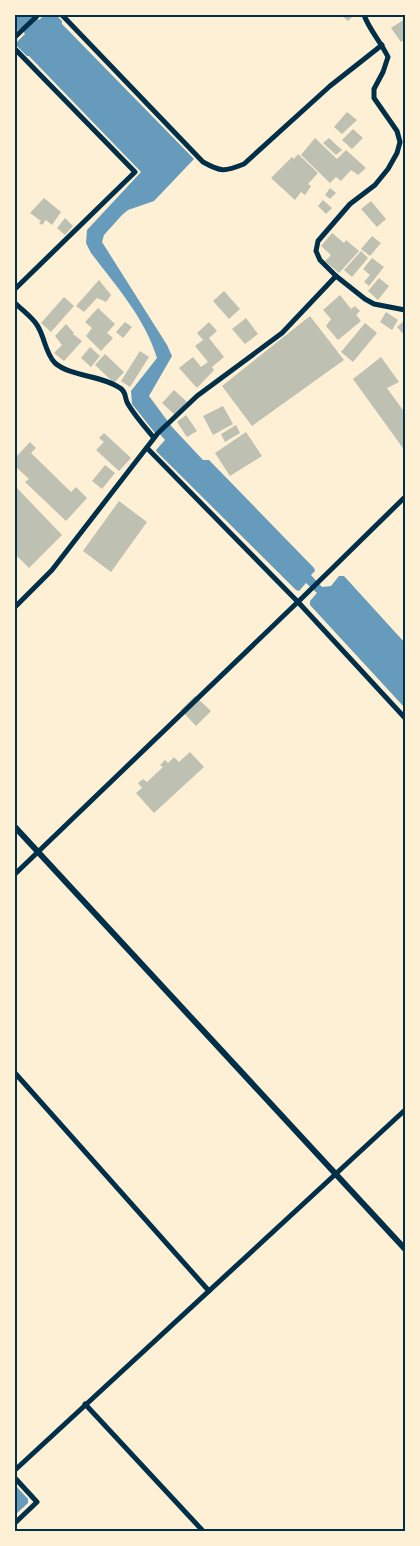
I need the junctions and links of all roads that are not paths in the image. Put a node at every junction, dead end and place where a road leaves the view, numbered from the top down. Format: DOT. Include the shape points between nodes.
graph roads {
  1 [pos="38,15"];
  2 [pos="62,15"];
  3 [pos="364,15"];
  4 [pos="15,37"];
  5 [pos="382,45"];
  6 [pos="15,49"];
  7 [pos="336,276"];
  8 [pos="15,290"];
  9 [pos="15,303"];
  10 [pos="405,310"];
  11 [pos="154,438"];
  12 [pos="147,448"];
  13 [pos="405,497"];
  14 [pos="298,602"];
  15 [pos="15,607"];
  16 [pos="405,718"];
  17 [pos="15,827"];
  18 [pos="39,851"];
  19 [pos="15,874"];
  20 [pos="15,1073"];
  21 [pos="405,1110"];
  22 [pos="336,1173"];
  23 [pos="405,1249"];
  24 [pos="210,1291"];
  25 [pos="85,1404"];
  26 [pos="15,1470"];
  27 [pos="15,1478"];
  28 [pos="15,1523"];
  29 [pos="203,1531"];
  1 -- 4 [label="street"];
  2 -- 5 [label="street" via="203,162 218,170 244,164 330,86"];
  3 -- 5 [label="street"];
  5 -- 7 [label="street" via="388,57 387,65 374,89 374,98 397,131 400,142 388,169 375,185 350,204 318,241 316,251 320,260"];
  6 -- 8 [label="street" via="135,172"];
  7 -- 10 [label="street" via="374,304"];
  7 -- 11 [label="street" via="282,333 197,396"];
  9 -- 11 [label="street" via="36,324 45,340 48,355 56,364 122,389 126,402"];
  11 -- 12 [label="street"];
  12 -- 14 [label="street"];
  12 -- 15 [label="street" via="52,570"];
  13 -- 14 [label="street"];
  14 -- 16 [label="street"];
  14 -- 18 [label="street"];
  17 -- 18 [label="street"];
  18 -- 19 [label="street"];
  18 -- 22 [label="street"];
  20 -- 24 [label="street"];
  21 -- 22 [label="street"];
  22 -- 23 [label="street"];
  22 -- 24 [label="street"];
  24 -- 25 [label="street"];
  25 -- 26 [label="street"];
  25 -- 29 [label="street"];
  27 -- 28 [label="street" via="37,1502"];
}
